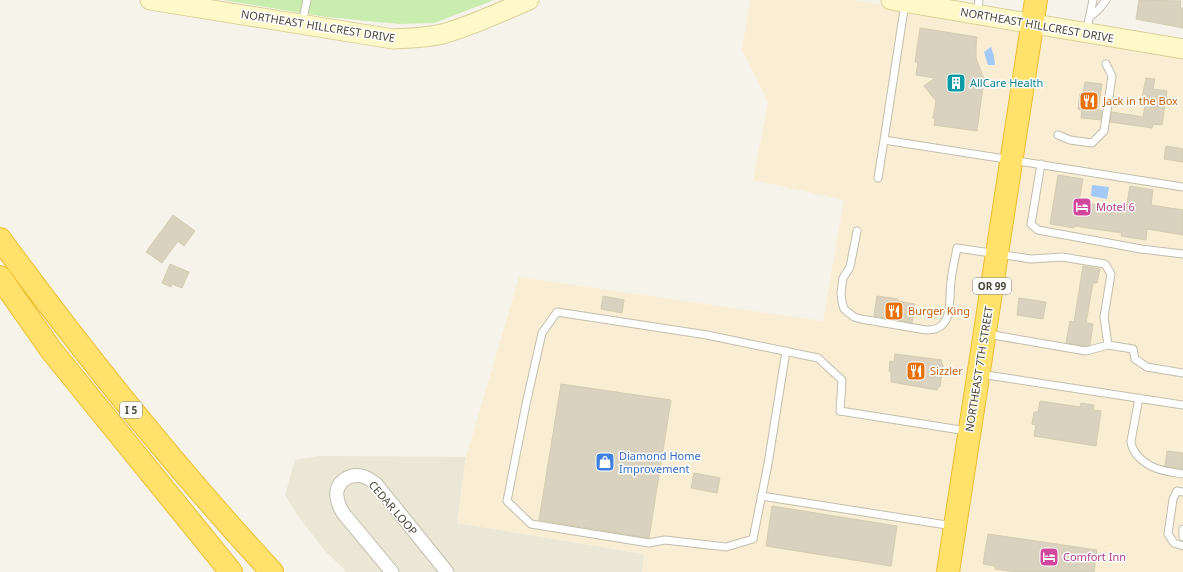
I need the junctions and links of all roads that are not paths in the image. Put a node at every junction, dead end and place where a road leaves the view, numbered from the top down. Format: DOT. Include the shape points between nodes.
graph roads {
  1 [pos="150,0"];
  2 [pos="307,0"];
  3 [pos="529,0"];
  4 [pos="1036,0"];
  5 [pos="1093,0"];
  6 [pos="1106,0"];
  7 [pos="898,1"];
  8 [pos="978,7"];
  9 [pos="301,24"];
  10 [pos="1032,24"];
  11 [pos="1087,25"];
  12 [pos="1183,49"];
  13 [pos="1106,64"];
  14 [pos="1058,135"];
  15 [pos="884,140"];
  16 [pos="1011,160"];
  17 [pos="1041,164"];
  18 [pos="878,178"];
  19 [pos="1183,187"];
  20 [pos="858,231"];
  21 [pos="0,239"];
  22 [pos="997,253"];
  23 [pos="1183,254"];
  24 [pos="0,277"];
  25 [pos="984,333"];
  26 [pos="1108,345"];
  27 [pos="786,351"];
  28 [pos="978,373"];
  29 [pos="1183,373"];
  30 [pos="1139,398"];
  31 [pos="1183,405"];
  32 [pos="969,432"];
  33 [pos="1183,474"];
  34 [pos="1183,492"];
  35 [pos="762,496"];
  36 [pos="955,526"];
  37 [pos="1183,529"];
  38 [pos="1183,537"];
  39 [pos="1183,546"];
  40 [pos="231,572"];
  41 [pos="272,572"];
  42 [pos="392,572"];
  43 [pos="447,572"];
  44 [pos="948,572"];
  1 -- 9 [label="street, NORTHEAST HILLCREST DRIVE"];
  2 -- 9 [label="lane"];
  3 -- 9 [label="street, NORTHEAST HILLCREST DRIVE" via="462,28 426,37 393,39"];
  4 -- 10 [label="highway, NORTHEAST 7TH STREET / OR 99"];
  5 -- 11 [label="lane"];
  6 -- 11 [label="lane"];
  7 -- 8 [label="street, NORTHEAST HILLCREST DRIVE"];
  7 -- 15 [label="lane"];
  8 -- 10 [label="street, NORTHEAST HILLCREST DRIVE"];
  10 -- 11 [label="street, NORTHEAST HILLCREST DRIVE"];
  10 -- 16 [label="highway, NORTHEAST 7TH STREET / OR 99"];
  11 -- 12 [label="street, NORTHEAST HILLCREST DRIVE"];
  13 -- 14 [label="lane" via="1112,76 1104,131 1092,143 1070,140"];
  15 -- 16 [label="lane"];
  15 -- 18 [label="lane"];
  16 -- 17 [label="lane"];
  16 -- 22 [label="highway, NORTHEAST 7TH STREET / OR 99"];
  17 -- 19 [label="lane"];
  17 -- 23 [label="lane" via="1031,224 1038,230 1140,249"];
  20 -- 22 [label="lane" via="850,267 843,278 841,293 844,309 861,319 926,330 935,330 945,320 956,248"];
  21 -- 41 [label="highway, I 5" via="142,423"];
  22 -- 25 [label="highway, NORTHEAST 7TH STREET / OR 99"];
  22 -- 26 [label="lane" via="1031,259 1062,257 1105,264 1111,274 1104,317"];
  24 -- 40 [label="highway, I 5" via="51,350"];
  25 -- 26 [label="lane" via="1086,351"];
  25 -- 28 [label="highway, NORTHEAST 7TH STREET / OR 99"];
  26 -- 29 [label="lane" via="1133,348 1135,358 1146,367"];
  27 -- 32 [label="lane" via="818,358 842,380 840,410"];
  27 -- 35 [label="lane"];
  27 -- 35 [label="lane" via="707,335 557,312 542,333 507,500 531,524 649,543 665,540 726,547 753,539"];
  28 -- 30 [label="lane"];
  28 -- 32 [label="highway, NORTHEAST 7TH STREET / OR 99"];
  30 -- 31 [label="lane"];
  30 -- 33 [label="lane" via="1131,444 1136,454 1155,469"];
  32 -- 36 [label="highway, NORTHEAST 7TH STREET / OR 99"];
  34 -- 39 [label="lane" via="1177,492 1173,499 1168,534 1174,543"];
  35 -- 36 [label="lane"];
  36 -- 44 [label="highway, NORTHEAST 7TH STREET / OR 99"];
  37 -- 38 [label="lane"];
  42 -- 43 [label="street, CEDAR LOOP" via="338,506 336,490 346,478 354,475 363,476 376,484"];
}
